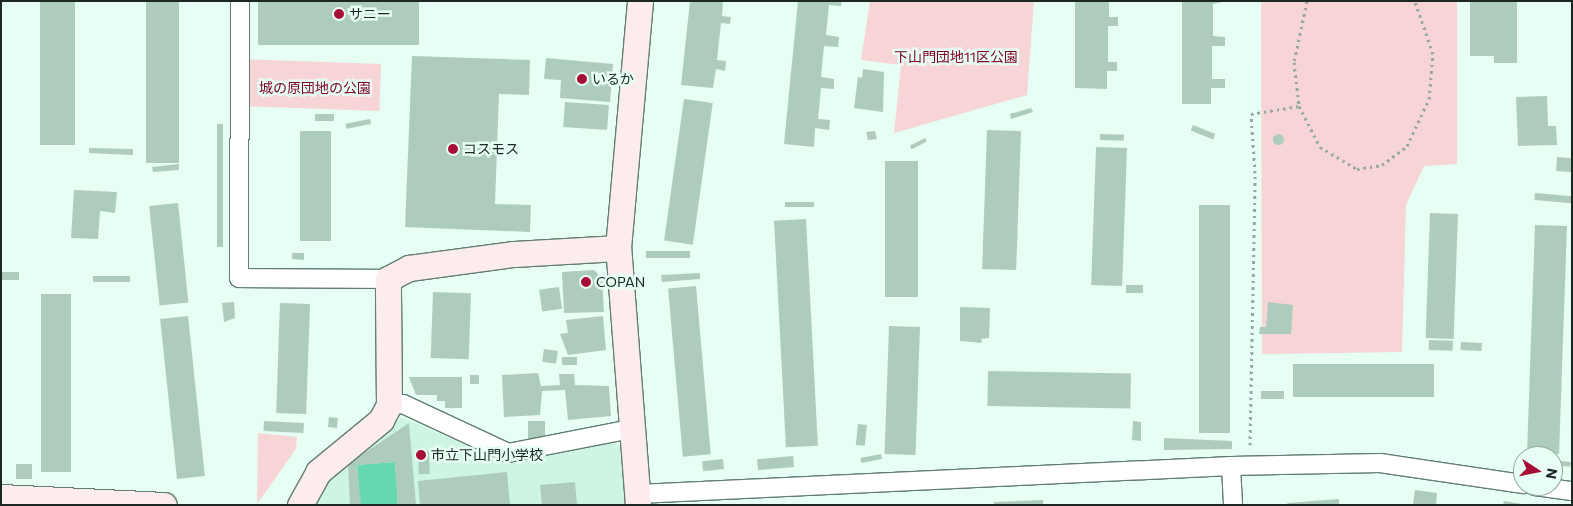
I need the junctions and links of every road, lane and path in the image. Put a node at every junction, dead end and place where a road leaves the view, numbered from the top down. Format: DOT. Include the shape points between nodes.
graph roads {
  1 [pos="240,1"];
  2 [pos="640,1"];
  3 [pos="1307,1"];
  4 [pos="1415,1"];
  5 [pos="1299,106"];
  6 [pos="618,248"];
  7 [pos="388,279"];
  8 [pos="389,405"];
  9 [pos="632,429"];
  10 [pos="1250,453"];
  11 [pos="1231,466"];
  12 [pos="1513,483"];
  13 [pos="1,497"];
  14 [pos="638,500"];
  15 [pos="164,505"];
  16 [pos="300,505"];
  17 [pos="1233,505"];
  1 -- 7 [label="street" via="239,278"];
  2 -- 6 [label="street"];
  3 -- 5 [label="path" via="1294,62"];
  4 -- 5 [label="path" via="1433,54 1429,99 1407,146 1382,165 1357,169 1320,147"];
  5 -- 10 [label="path" via="1251,114 1255,173"];
  6 -- 7 [label="street" via="476,259 409,268"];
  6 -- 9 [label="street"];
  7 -- 8 [label="street"];
  8 -- 9 [label="street" via="404,404 508,453"];
  8 -- 16 [label="street" via="381,420 318,472"];
  9 -- 14 [label="street"];
  11 -- 12 [label="street" via="1380,463"];
  11 -- 14 [label="street"];
  11 -- 17 [label="street"];
  13 -- 15 [label="street"];
}
